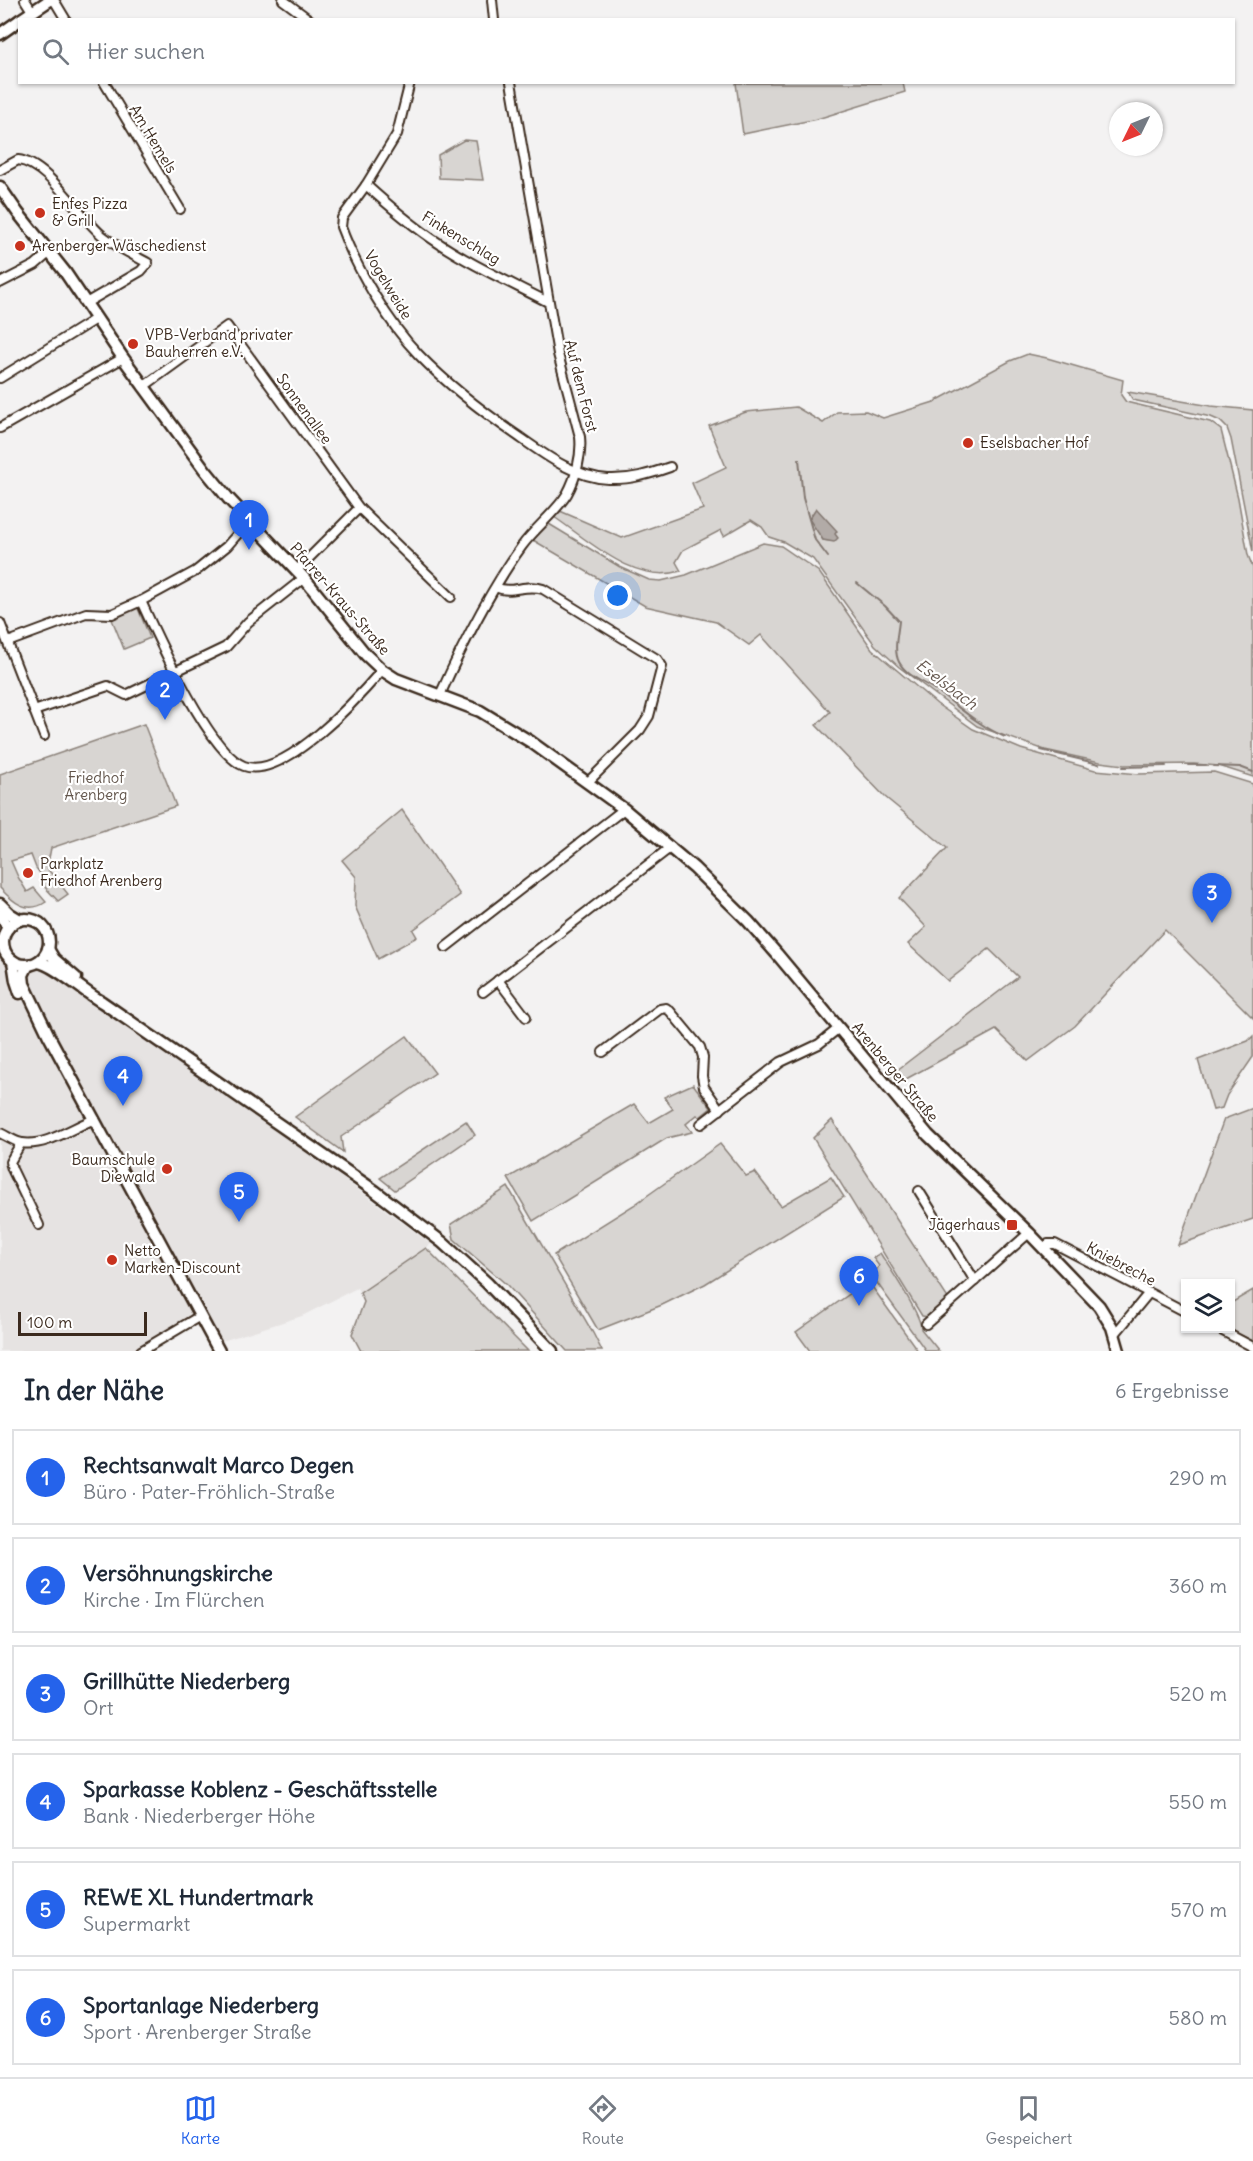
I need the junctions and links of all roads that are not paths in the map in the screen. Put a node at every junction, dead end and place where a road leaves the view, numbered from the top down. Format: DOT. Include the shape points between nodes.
graph roads {
  1 [pos="25,0"];
  2 [pos="52,0"];
  3 [pos="283,0"];
  4 [pos="492,0"];
  5 [pos="32,11"];
  6 [pos="23,18"];
  7 [pos="65,18"];
  8 [pos="307,18"];
  9 [pos="494,18"];
  10 [pos="18,21"];
  11 [pos="0,34"];
  12 [pos="105,84"];
  13 [pos="410,84"];
  14 [pos="511,84"];
  15 [pos="0,170"];
  16 [pos="366,186"];
  17 [pos="0,187"];
  18 [pos="180,209"];
  19 [pos="50,252"];
  20 [pos="0,283"];
  21 [pos="548,302"];
  22 [pos="86,303"];
  23 [pos="97,318"];
  24 [pos="123,358"];
  25 [pos="0,378"];
  26 [pos="143,387"];
  27 [pos="0,428"];
  28 [pos="670,467"];
  29 [pos="575,472"];
  30 [pos="360,508"];
  31 [pos="249,520"];
  32 [pos="301,574"];
  33 [pos="496,587"];
  34 [pos="451,597"];
  35 [pos="141,601"];
  36 [pos="0,623"];
  37 [pos="8,642"];
  38 [pos="382,670"];
  39 [pos="176,672"];
  40 [pos="440,695"];
  41 [pos="34,711"];
  42 [pos="44,736"];
  43 [pos="588,782"];
  44 [pos="624,809"];
  45 [pos="671,847"];
  46 [pos="0,904"];
  47 [pos="0,915"];
  48 [pos="20,920"];
  49 [pos="748,921"];
  50 [pos="8,928"];
  51 [pos="446,947"];
  52 [pos="48,949"];
  53 [pos="14,961"];
  54 [pos="33,963"];
  55 [pos="498,980"];
  56 [pos="483,992"];
  57 [pos="102,1002"];
  58 [pos="526,1017"];
  59 [pos="839,1028"];
  60 [pos="49,1036"];
  61 [pos="603,1052"];
  62 [pos="720,1110"];
  63 [pos="95,1119"];
  64 [pos="701,1124"];
  65 [pos="0,1133"];
  66 [pos="21,1143"];
  67 [pos="919,1191"];
  68 [pos="39,1225"];
  69 [pos="1029,1233"];
  70 [pos="1044,1248"];
  71 [pos="975,1281"];
  72 [pos="1148,1294"];
  73 [pos="1181,1310"];
  74 [pos="200,1316"];
  75 [pos="926,1324"];
  76 [pos="1225,1333"];
  77 [pos="1115,1334"];
  78 [pos="1253,1347"];
  79 [pos="141,1351"];
  80 [pos="219,1351"];
  81 [pos="552,1351"];
  82 [pos="1119,1351"];
  1 -- 5 [label="street"];
  2 -- 5 [label="street"];
  2 -- 7 [label="street"];
  3 -- 8 [label="street"];
  4 -- 9 [label="street"];
  5 -- 6 [label="street"];
  10 -- 11 [label="street"];
  12 -- 18 [label="street, Am Hemels"];
  13 -- 16 [label="street, Vogelweide" via="397,134"];
  14 -- 21 [label="street, Auf dem Forst"];
  15 -- 22 [label="street" via="18,160 33,165 99,233 148,263"];
  16 -- 21 [label="street, Finkenschlag" via="432,239"];
  16 -- 29 [label="street, Vogelweide" via="342,218 341,227 392,322 418,354 454,387 537,450"];
  17 -- 19 [label="street, Pfarrer-Kraus-Straße"];
  19 -- 20 [label="street" via="35,265"];
  19 -- 22 [label="street, Pfarrer-Kraus-Straße"];
  21 -- 29 [label="street, Auf dem Forst" via="582,449"];
  22 -- 23 [label="street, Pfarrer-Kraus-Straße"];
  23 -- 24 [label="street, Pfarrer-Kraus-Straße"];
  23 -- 25 [label="street"];
  24 -- 26 [label="street, Pfarrer-Kraus-Straße"];
  24 -- 27 [label="street"];
  26 -- 30 [label="street, Sonnenallee" via="227,326"];
  26 -- 31 [label="street, Pfarrer-Kraus-Straße" via="205,470"];
  28 -- 29 [label="street" via="625,479"];
  29 -- 33 [label="street, Auf dem Forst" via="566,495 521,546"];
  30 -- 32 [label="street"];
  30 -- 34 [label="street, Sonnenallee"];
  31 -- 32 [label="street, Pfarrer-Kraus-Straße"];
  31 -- 35 [label="street" via="227,546 196,571"];
  32 -- 38 [label="street, Pfarrer-Kraus-Straße" via="356,644"];
  32 -- 39 [label="street" via="226,647"];
  33 -- 40 [label="street, Auf dem Forst"];
  33 -- 43 [label="street" via="543,589 657,659 662,666 649,716"];
  35 -- 37 [label="street" via="112,614 86,613"];
  35 -- 39 [label="street"];
  36 -- 37 [label="street"];
  37 -- 41 [label="street"];
  38 -- 39 [label="street" via="326,729 274,762 257,767 238,763 225,751"];
  38 -- 40 [label="street, Pfarrer-Kraus-Straße" via="404,683"];
  39 -- 41 [label="street" via="126,695 108,686"];
  40 -- 43 [label="street, Pfarrer-Kraus-Straße" via="490,717"];
  41 -- 42 [label="street"];
  43 -- 44 [label="street, Pfarrer-Kraus-Straße"];
  44 -- 45 [label="street, Pfarrer-Kraus-Straße"];
  44 -- 51 [label="street"];
  45 -- 49 [label="street, Pfarrer-Kraus-Straße"];
  45 -- 55 [label="street"];
  46 -- 48 [label="street"];
  47 -- 50 [label="street"];
  48 -- 50 [label="street"];
  48 -- 52 [label="street" via="34,921 44,928"];
  49 -- 59 [label="street, Arenberger Straße"];
  50 -- 53 [label="street" via="3,943"];
  52 -- 54 [label="street"];
  52 -- 57 [label="street"];
  53 -- 54 [label="street"];
  53 -- 60 [label="street" via="20,993"];
  54 -- 57 [label="street" via="49,965"];
  54 -- 60 [label="street" via="23,975 24,984"];
  55 -- 56 [label="street"];
  55 -- 58 [label="street"];
  57 -- 81 [label="street" via="375,1191 442,1242"];
  59 -- 62 [label="street" via="819,1044 781,1062"];
  59 -- 69 [label="street, Arenberger Straße" via="928,1135"];
  60 -- 63 [label="street"];
  61 -- 62 [label="street" via="666,1008 700,1047 704,1087"];
  62 -- 64 [label="street"];
  63 -- 66 [label="street" via="47,1140"];
  63 -- 74 [label="street"];
  65 -- 66 [label="street"];
  66 -- 68 [label="street" via="10,1162"];
  67 -- 71 [label="street"];
  69 -- 70 [label="street, Arenberger Straße"];
  69 -- 71 [label="street"];
  70 -- 72 [label="street, Kniebreche" via="1055,1244"];
  70 -- 77 [label="street, Arenberger Straße" via="1099,1306"];
  71 -- 75 [label="street"];
  72 -- 73 [label="street, Kniebreche"];
  72 -- 77 [label="street"];
  74 -- 79 [label="street"];
  74 -- 80 [label="street"];
  76 -- 78 [label="street"];
  77 -- 82 [label="street, Arenberger Straße"];
}
